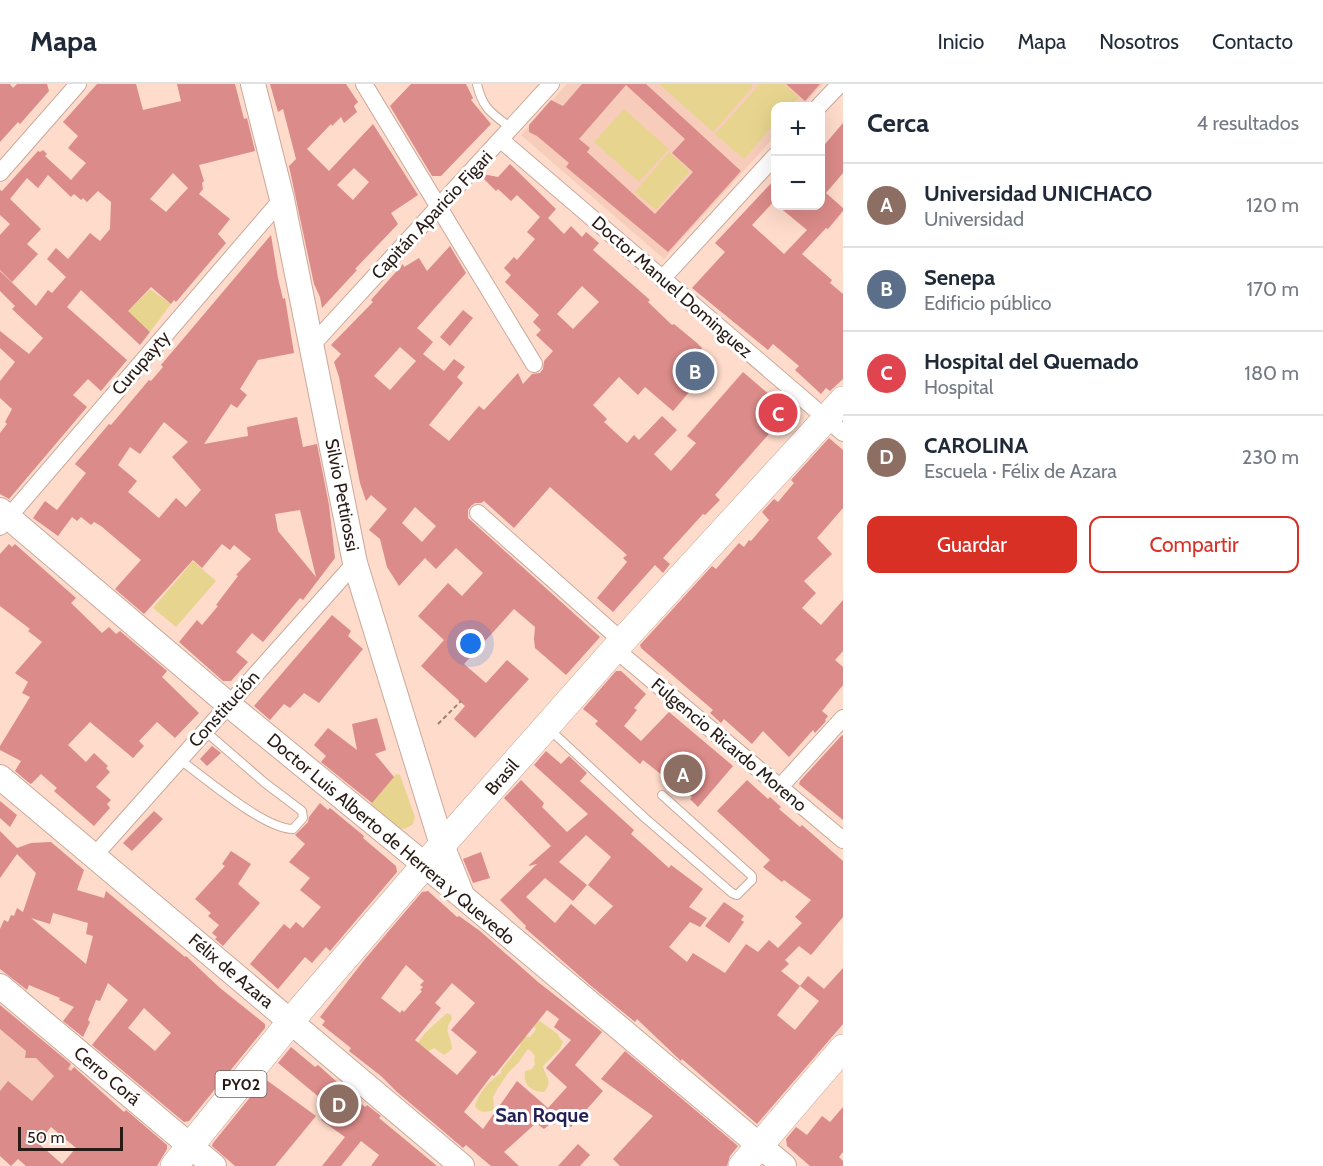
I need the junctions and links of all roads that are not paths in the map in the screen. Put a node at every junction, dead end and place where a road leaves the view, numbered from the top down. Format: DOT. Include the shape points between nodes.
graph roads {
  1 [pos="78,84"];
  2 [pos="253,84"];
  3 [pos="364,84"];
  4 [pos="477,84"];
  5 [pos="551,84"];
  6 [pos="840,84"];
  7 [pos="63,91"];
  8 [pos="823,102"];
  9 [pos="506,134"];
  10 [pos="775,156"];
  11 [pos="0,173"];
  12 [pos="282,199"];
  13 [pos="439,206"];
  14 [pos="662,279"];
  15 [pos="312,345"];
  16 [pos="534,364"];
  17 [pos="837,417"];
  18 [pos="478,513"];
  19 [pos="3,518"];
  20 [pos="355,563"];
  21 [pos="618,645"];
  22 [pos="228,704"];
  23 [pos="843,718"];
  24 [pos="546,726"];
  25 [pos="205,731"];
  26 [pos="179,759"];
  27 [pos="0,777"];
  28 [pos="780,787"];
  29 [pos="662,795"];
  30 [pos="843,840"];
  31 [pos="442,844"];
  32 [pos="94,856"];
  33 [pos="425,865"];
  34 [pos="463,897"];
  35 [pos="0,986"];
  36 [pos="291,1022"];
  37 [pos="843,1048"];
  38 [pos="759,1145"];
  39 [pos="183,1156"];
  40 [pos="214,1166"];
  41 [pos="462,1166"];
  42 [pos="742,1166"];
  43 [pos="784,1166"];
  1 -- 7 [label="street"];
  2 -- 12 [label="street, Silvio Pettirossi"];
  3 -- 13 [label="street"];
  4 -- 9 [label="lane" via="481,101"];
  5 -- 9 [label="street, Capitán Aparicio Figari"];
  6 -- 8 [label="street"];
  7 -- 11 [label="street"];
  9 -- 13 [label="street, Capitán Aparicio Figari"];
  9 -- 14 [label="street, Doctor Manuel Dominguez"];
  10 -- 14 [label="street"];
  12 -- 15 [label="street, Silvio Pettirossi"];
  12 -- 19 [label="street, Curupayty"];
  13 -- 15 [label="street, Capitán Aparicio Figari"];
  13 -- 16 [label="street"];
  14 -- 17 [label="street, Doctor Manuel Dominguez"];
  15 -- 20 [label="street, Silvio Pettirossi"];
  17 -- 21 [label="main road, Brasil"];
  18 -- 21 [label="street, Fulgencio Ricardo Moreno"];
  19 -- 22 [label="street, Doctor Luis Alberto de Herrera y Quevedo"];
  20 -- 22 [label="street, Constitución"];
  20 -- 31 [label="street, Silvio Pettirossi"];
  21 -- 24 [label="main road, Brasil"];
  21 -- 28 [label="street, Fulgencio Ricardo Moreno"];
  22 -- 25 [label="street, Constitución"];
  22 -- 33 [label="street, Doctor Luis Alberto de Herrera y Quevedo"];
  23 -- 28 [label="street"];
  24 -- 29 [label="lane" via="645,818 737,895 752,876"];
  24 -- 31 [label="main road, Brasil"];
  25 -- 26 [label="street, Constitución"];
  25 -- 26 [label="lane" via="302,811 303,818 293,829 281,828 258,815"];
  26 -- 32 [label="street, Constitución"];
  27 -- 32 [label="street, Félix de Azara"];
  28 -- 30 [label="street, Fulgencio Ricardo Moreno"];
  31 -- 33 [label="main road, Brasil"];
  31 -- 34 [label="street, Silvio Pettirossi"];
  32 -- 36 [label="street, Félix de Azara"];
  33 -- 34 [label="street, Doctor Luis Alberto de Herrera y Quevedo"];
  33 -- 36 [label="main road, Brasil"];
  34 -- 38 [label="street, Doctor Luis Alberto de Herrera y Quevedo"];
  35 -- 39 [label="street, Cerro Corá"];
  36 -- 39 [label="main road, Brasil / PY02"];
  36 -- 41 [label="street, Félix de Azara"];
  37 -- 38 [label="main road"];
  38 -- 42 [label="main road"];
  38 -- 43 [label="street, Doctor Luis Alberto de Herrera y Quevedo"];
  39 -- 40 [label="street, Cerro Corá"];
}
